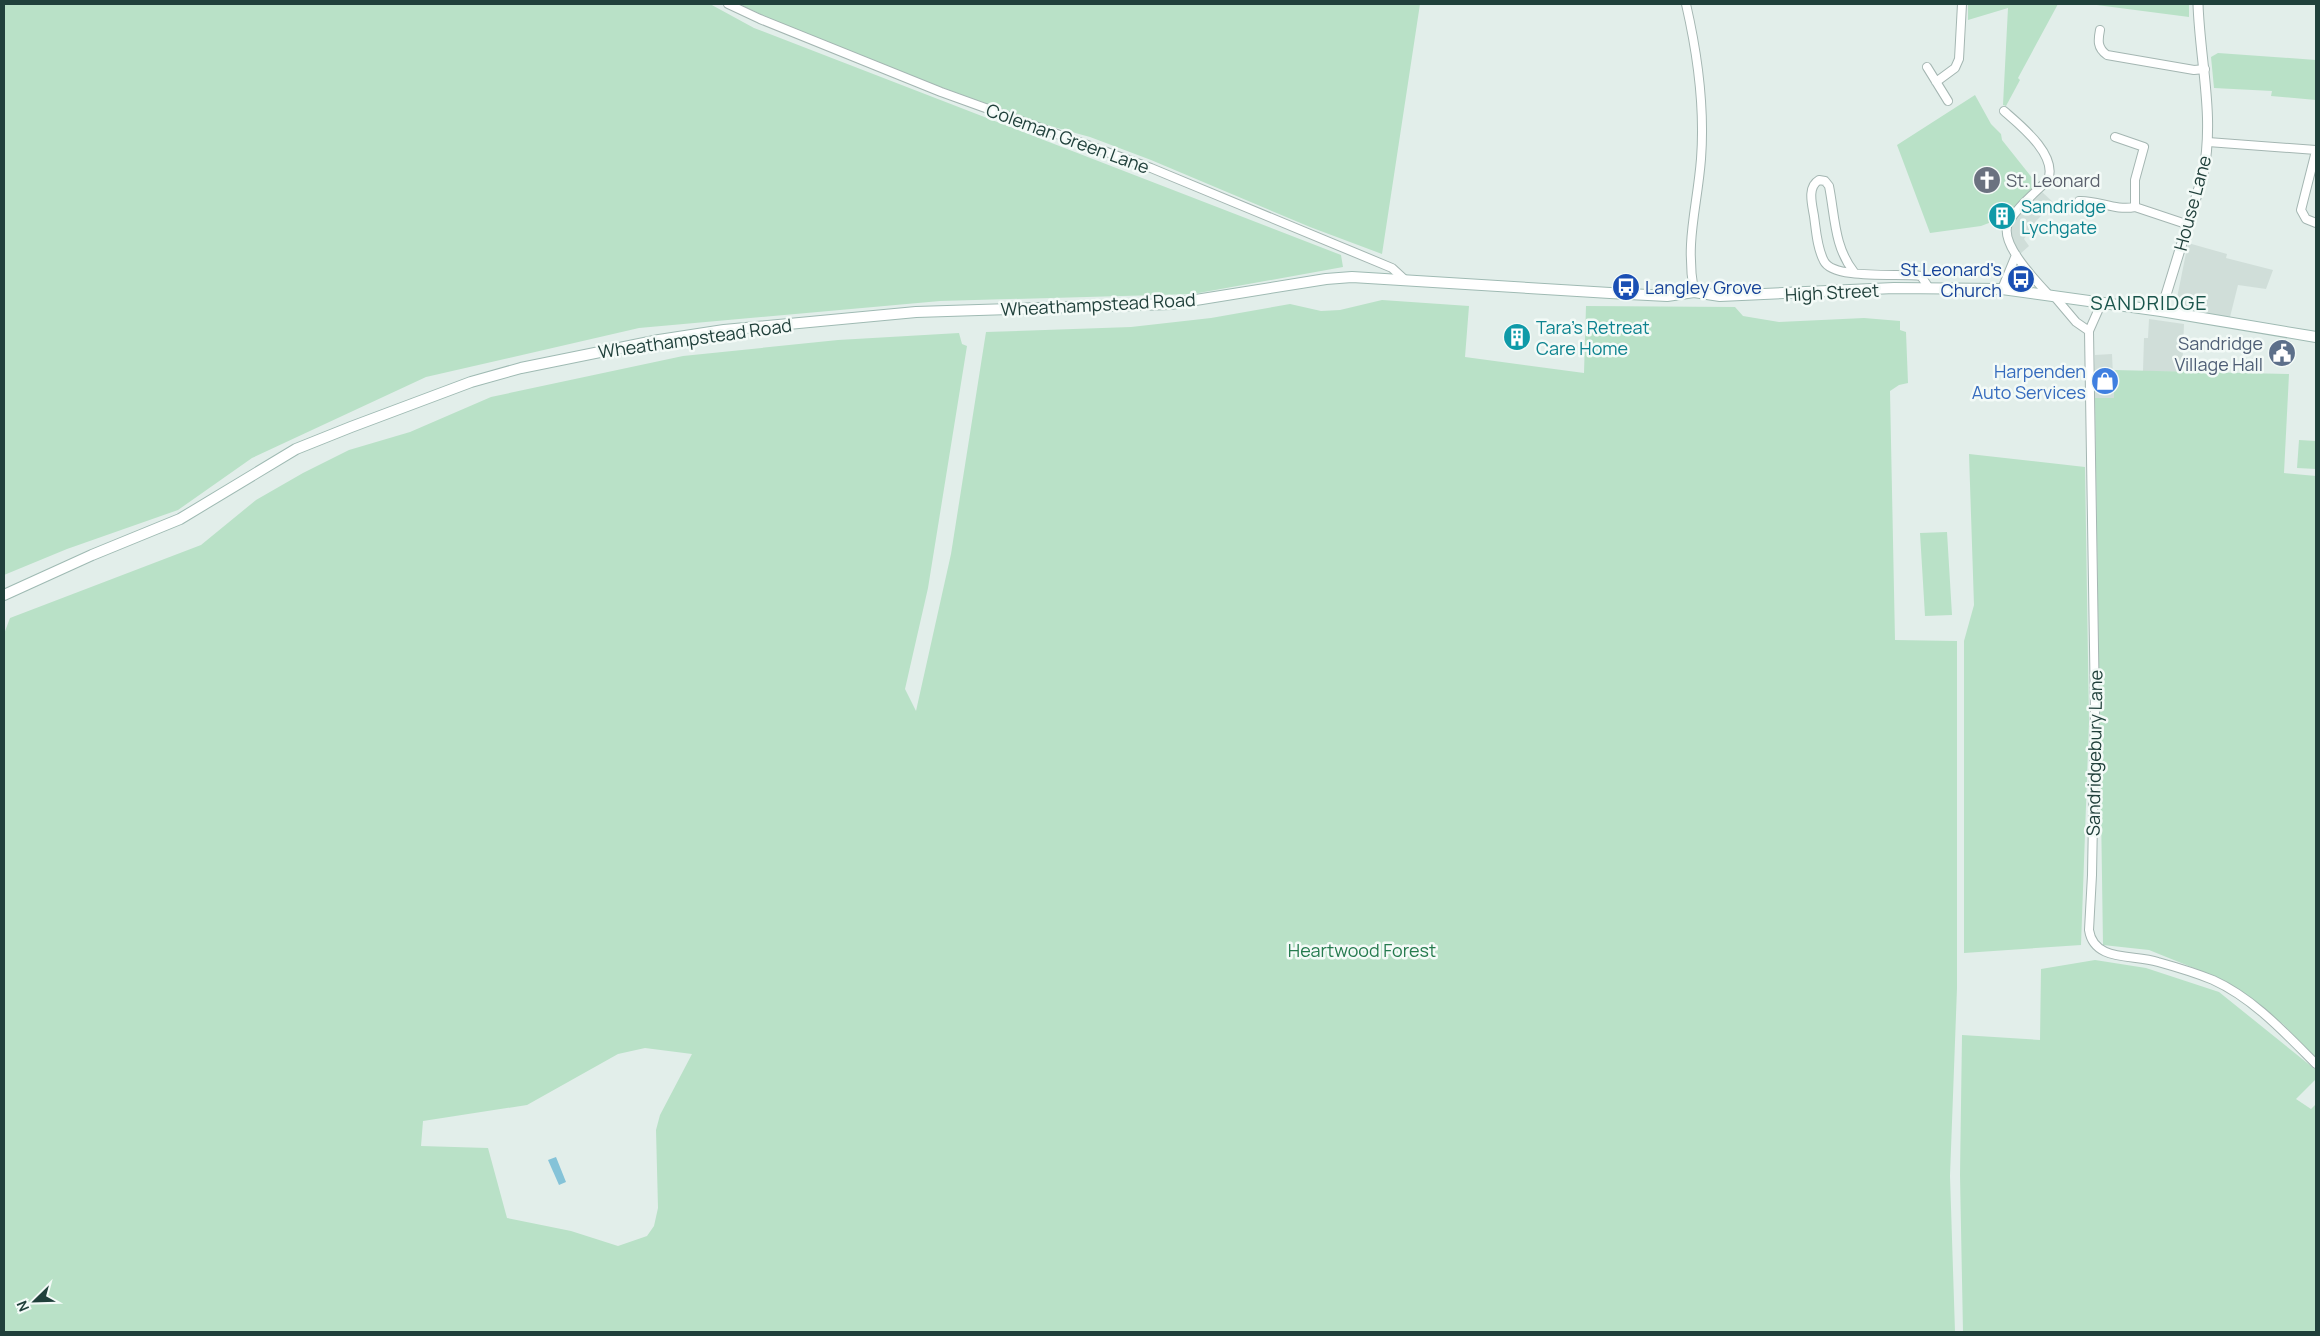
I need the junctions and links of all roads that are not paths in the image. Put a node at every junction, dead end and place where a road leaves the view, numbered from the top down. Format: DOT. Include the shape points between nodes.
graph roads {
  1 [pos="728,4"];
  2 [pos="1686,4"];
  3 [pos="1962,4"];
  4 [pos="2198,4"];
  5 [pos="2100,30"];
  6 [pos="1927,67"];
  7 [pos="2205,69"];
  8 [pos="1936,82"];
  9 [pos="1948,101"];
  10 [pos="2004,111"];
  11 [pos="2115,136"];
  12 [pos="2208,142"];
  13 [pos="2316,150"];
  14 [pos="2079,201"];
  15 [pos="2134,207"];
  16 [pos="2186,224"];
  17 [pos="2316,224"];
  18 [pos="2016,255"];
  19 [pos="1854,272"];
  20 [pos="1405,280"];
  21 [pos="1929,288"];
  22 [pos="2002,289"];
  23 [pos="1694,292"];
  24 [pos="2051,295"];
  25 [pos="2101,304"];
  26 [pos="2161,311"];
  27 [pos="2089,331"];
  28 [pos="2316,337"];
  29 [pos="4,595"];
  30 [pos="2316,1064"];
  1 -- 20 [label="street, Coleman Green Lane" via="941,92 1151,168 1392,268"];
  2 -- 23 [label="street" via="1702,86 1701,161 1689,251"];
  3 -- 8 [label="street" via="1959,60"];
  4 -- 7 [label="street, House Lane"];
  5 -- 7 [label="street" via="2098,43 2107,56"];
  6 -- 8 [label="street"];
  7 -- 12 [label="street, House Lane"];
  8 -- 9 [label="street"];
  10 -- 18 [label="street" via="2040,147 2050,170 2048,180 2011,218 2007,227"];
  11 -- 15 [label="street" via="2144,147 2135,180"];
  12 -- 13 [label="street"];
  12 -- 16 [label="street, House Lane" via="2203,176"];
  13 -- 17 [label="street" via="2301,210 2306,219"];
  14 -- 15 [label="street" via="2093,200 2123,209"];
  15 -- 16 [label="street"];
  16 -- 26 [label="street, House Lane"];
  18 -- 22 [label="street"];
  18 -- 24 [label="street"];
  19 -- 19 [label="street" via="1838,242 1829,186 1819,180 1813,186 1811,197 1823,261 1833,270"];
  19 -- 21 [label="street" via="1921,276"];
  20 -- 23 [label="main road, High Street" via="1610,294 1667,296"];
  20 -- 29 [label="main road, Wheathampstead Road" via="1370,277 1326,279 1171,304 916,312 724,330 614,348 521,368 471,382 296,450 180,519"];
  21 -- 22 [label="main road, High Street"];
  21 -- 23 [label="main road, High Street" via="1720,296"];
  22 -- 24 [label="main road, High Street"];
  24 -- 25 [label="main road, High Street"];
  24 -- 27 [label="street"];
  25 -- 26 [label="main road, High Street"];
  25 -- 27 [label="street, Sandridgebury Lane"];
  26 -- 28 [label="main road, High Street"];
  27 -- 30 [label="street, Sandridgebury Lane" via="2095,710 2090,939 2096,948 2106,952 2156,961 2214,981 2267,1016"];
}
